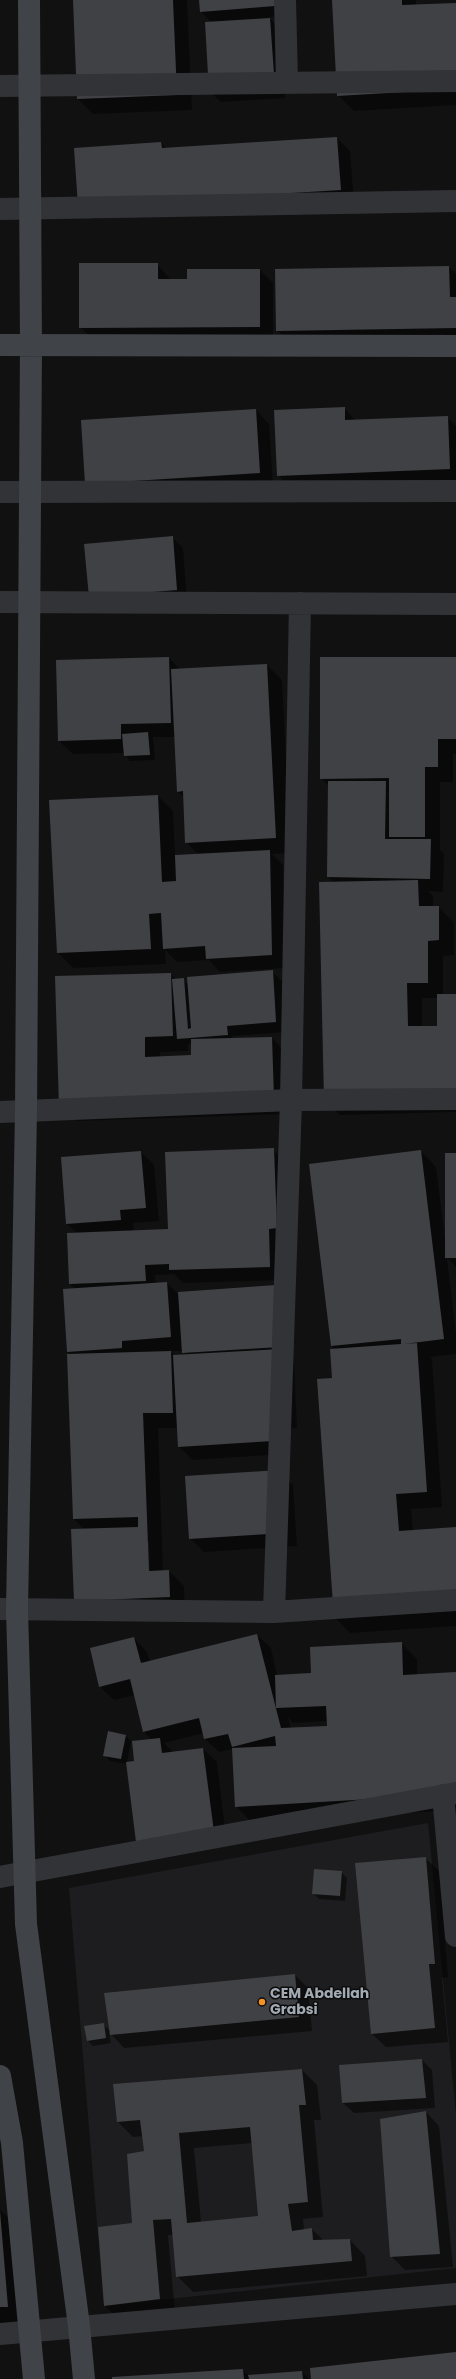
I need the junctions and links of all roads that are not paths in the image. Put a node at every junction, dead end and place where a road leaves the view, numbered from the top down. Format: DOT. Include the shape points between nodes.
graph roads {
  1 [pos="29,0"];
  2 [pos="286,0"];
  3 [pos="456,81"];
  4 [pos="287,82"];
  5 [pos="0,86"];
  6 [pos="31,86"];
  7 [pos="456,201"];
  8 [pos="0,209"];
  9 [pos="30,209"];
  10 [pos="0,345"];
  11 [pos="31,345"];
  12 [pos="456,346"];
  13 [pos="456,491"];
  14 [pos="0,492"];
  15 [pos="30,492"];
  16 [pos="0,602"];
  17 [pos="30,602"];
  18 [pos="300,603"];
  19 [pos="456,604"];
  20 [pos="456,1099"];
  21 [pos="291,1100"];
  22 [pos="26,1111"];
  23 [pos="0,1112"];
  24 [pos="456,1600"];
  25 [pos="8,1610"];
  26 [pos="274,1612"];
  27 [pos="450,1794"];
  28 [pos="24,1873"];
  29 [pos="0,1877"];
  30 [pos="455,1910"];
  31 [pos="456,1936"];
  32 [pos="0,2076"];
  33 [pos="6,2144"];
  34 [pos="456,2294"];
  35 [pos="79,2326"];
  36 [pos="29,2331"];
  37 [pos="0,2334"];
  38 [pos="34,2379"];
  39 [pos="84,2379"];
  1 -- 6 [label="street"];
  2 -- 4 [label="street"];
  3 -- 4 [label="street"];
  4 -- 6 [label="street"];
  5 -- 6 [label="street"];
  6 -- 9 [label="street"];
  7 -- 9 [label="street"];
  8 -- 9 [label="street"];
  9 -- 11 [label="street"];
  10 -- 11 [label="street"];
  11 -- 12 [label="street"];
  11 -- 15 [label="street"];
  13 -- 15 [label="street"];
  14 -- 15 [label="street"];
  15 -- 17 [label="street"];
  16 -- 17 [label="street"];
  17 -- 18 [label="street"];
  17 -- 22 [label="street"];
  18 -- 19 [label="street"];
  18 -- 21 [label="street"];
  20 -- 21 [label="street"];
  21 -- 22 [label="street"];
  21 -- 26 [label="street"];
  22 -- 23 [label="street"];
  22 -- 25 [label="street"];
  24 -- 26 [label="street"];
  25 -- 26 [label="street"];
  25 -- 28 [label="street"];
  27 -- 28 [label="street"];
  27 -- 30 [label="street"];
  28 -- 29 [label="street"];
  28 -- 35 [label="street" via="26,1924"];
  30 -- 31 [label="street"];
  32 -- 33 [label="street"];
  33 -- 36 [label="street"];
  34 -- 35 [label="street"];
  35 -- 36 [label="street"];
  35 -- 39 [label="street"];
  36 -- 37 [label="street"];
  36 -- 38 [label="street"];
}
